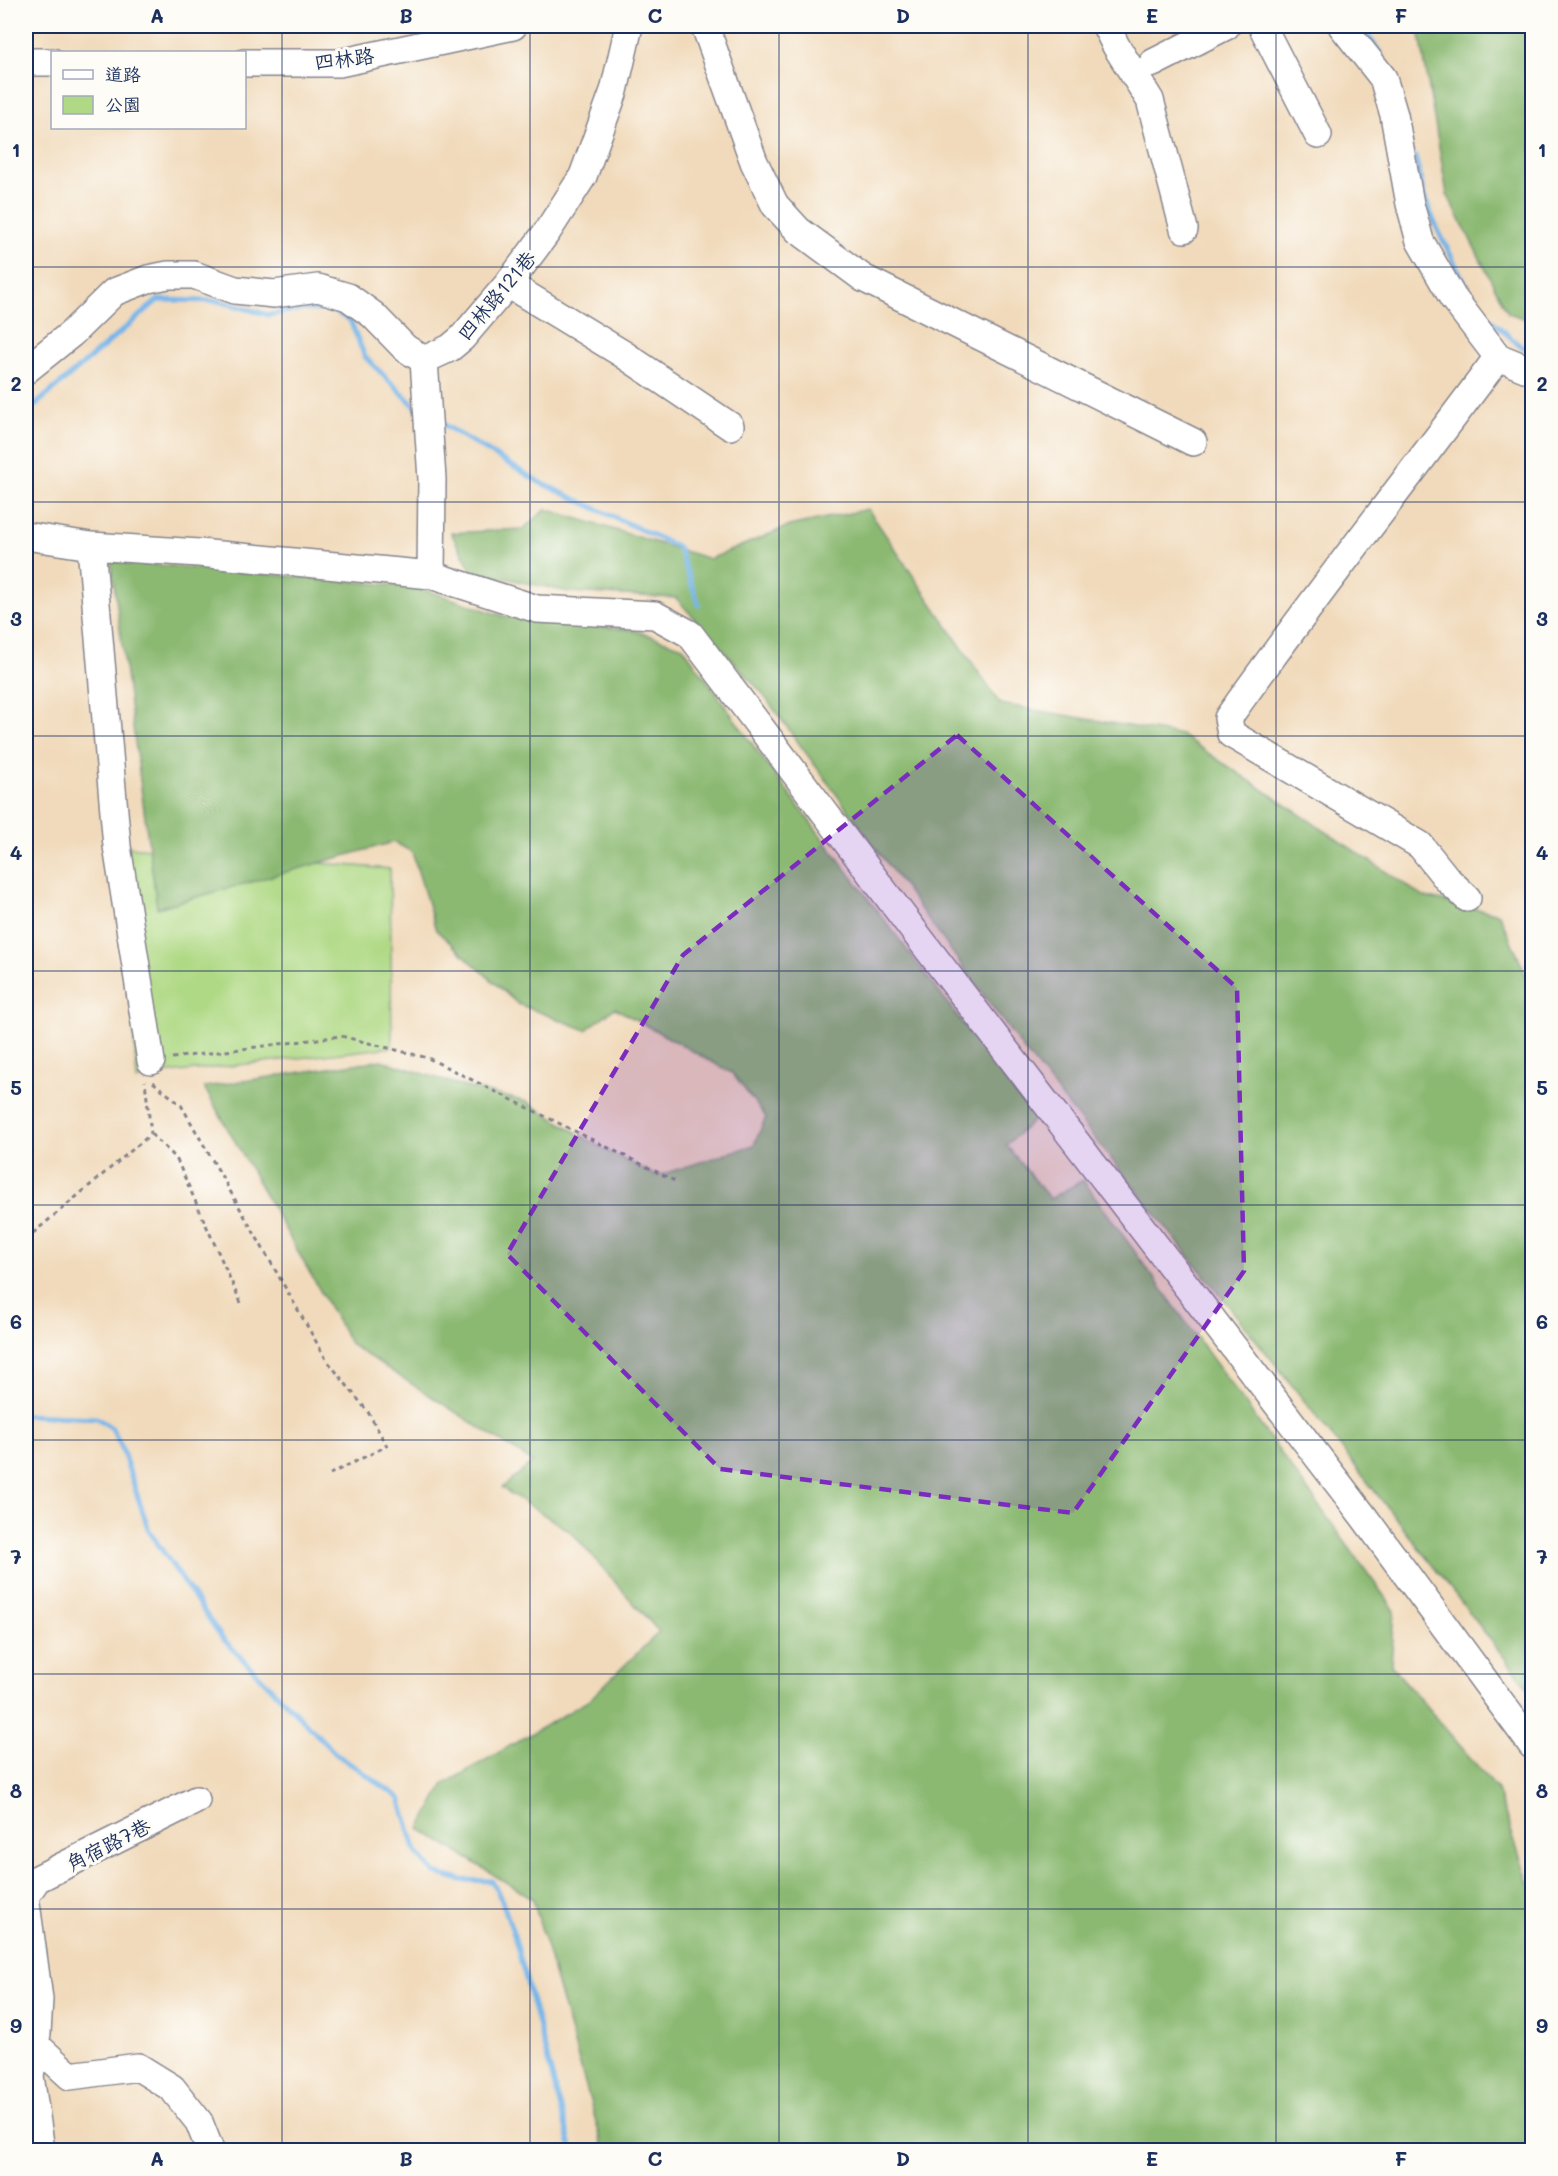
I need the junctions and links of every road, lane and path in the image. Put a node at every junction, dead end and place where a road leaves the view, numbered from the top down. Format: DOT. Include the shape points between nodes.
graph roads {
  1 [pos="513,26"];
  2 [pos="629,26"];
  3 [pos="705,26"];
  4 [pos="1106,26"];
  5 [pos="1226,26"];
  6 [pos="1262,26"];
  7 [pos="1342,26"];
  8 [pos="26,62"];
  9 [pos="51,62"];
  10 [pos="246,63"];
  11 [pos="1153,63"];
  12 [pos="1318,135"];
  13 [pos="1184,229"];
  14 [pos="508,284"];
  15 [pos="1498,357"];
  16 [pos="424,360"];
  17 [pos="26,370"];
  18 [pos="1533,371"];
  19 [pos="730,426"];
  20 [pos="1193,442"];
  21 [pos="26,536"];
  22 [pos="91,546"];
  23 [pos="431,575"];
  24 [pos="1467,898"];
  25 [pos="151,1061"];
  26 [pos="151,1134"];
  27 [pos="677,1182"];
  28 [pos="26,1239"];
  29 [pos="241,1304"];
  30 [pos="330,1474"];
  31 [pos="1533,1745"];
  32 [pos="196,1800"];
  33 [pos="26,1895"];
  34 [pos="26,1903"];
  35 [pos="35,2044"];
  36 [pos="40,2151"];
  37 [pos="210,2151"];
  1 -- 10 [label="street, 四林路" via="339,63"];
  2 -- 14 [label="street, 四林路121巷" via="614,91 583,176"];
  3 -- 20 [label="street" via="754,162 775,204 798,230 863,278"];
  4 -- 13 [label="street" via="1150,100"];
  5 -- 11 [label="street"];
  6 -- 12 [label="street"];
  7 -- 15 [label="street" via="1383,78 1420,241 1453,298"];
  8 -- 9 [label="street"];
  14 -- 16 [label="street, 四林路121巷" via="462,338"];
  14 -- 19 [label="street"];
  15 -- 18 [label="street"];
  15 -- 24 [label="street" via="1228,718 1231,734 1420,845"];
  16 -- 17 [label="street" via="348,297 318,288 274,294 235,290 194,275 168,275 114,292"];
  16 -- 23 [label="street" via="432,479"];
  21 -- 22 [label="street"];
  22 -- 23 [label="street"];
  22 -- 25 [label="street" via="117,846"];
  23 -- 31 [label="street" via="537,609 655,615 690,634 1364,1517"];
  25 -- 27 [label="path" via="341,1036 428,1058"];
  26 -- 28 [label="path"];
  26 -- 29 [label="path" via="176,1158"];
  26 -- 30 [label="path" via="144,1076 181,1105 326,1359 368,1412 387,1446"];
  32 -- 33 [label="street, 角宿路7巷" via="37,1880"];
  34 -- 35 [label="street" via="39,1999"];
  35 -- 36 [label="street" via="30,2076"];
  35 -- 37 [label="street" via="70,2076 138,2067 164,2082 199,2122"];
}
